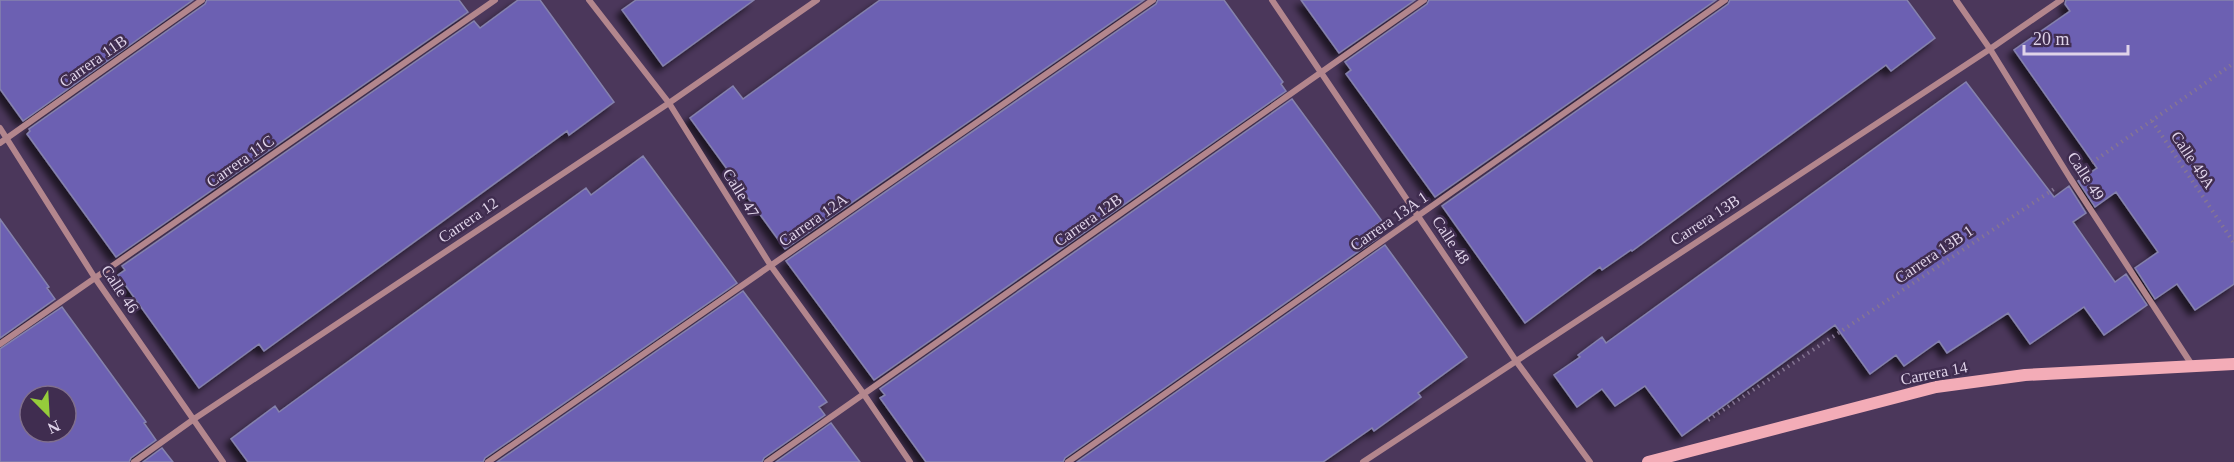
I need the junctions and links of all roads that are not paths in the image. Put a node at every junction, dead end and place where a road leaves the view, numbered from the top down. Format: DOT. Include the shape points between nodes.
graph roads {
  1 [pos="202,0"];
  2 [pos="495,0"];
  3 [pos="589,0"];
  4 [pos="817,0"];
  5 [pos="1153,0"];
  6 [pos="1272,0"];
  7 [pos="1424,0"];
  8 [pos="1725,0"];
  9 [pos="1956,0"];
  10 [pos="2061,0"];
  11 [pos="1990,49"];
  12 [pos="1322,73"];
  13 [pos="669,103"];
  14 [pos="0,128"];
  15 [pos="7,138"];
  16 [pos="0,143"];
  17 [pos="1419,217"];
  18 [pos="771,266"];
  19 [pos="95,278"];
  20 [pos="0,344"];
  21 [pos="1516,361"];
  22 [pos="2234,364"];
  23 [pos="2193,367"];
  24 [pos="863,393"];
  25 [pos="194,419"];
  26 [pos="134,462"];
  27 [pos="223,462"];
  28 [pos="488,462"];
  29 [pos="766,462"];
  30 [pos="909,462"];
  31 [pos="1068,462"];
  32 [pos="1363,462"];
  33 [pos="1590,462"];
  34 [pos="1648,462"];
  1 -- 15 [label="street, Carrera 11B"];
  2 -- 19 [label="street, Carrera 11C"];
  3 -- 13 [label="street, Calle 47"];
  4 -- 13 [label="street, Carrera 12"];
  5 -- 18 [label="street, Carrera 12A"];
  6 -- 12 [label="street, Calle 48"];
  7 -- 12 [label="street, Carrera 12B"];
  8 -- 17 [label="street, Carrera 13A 1"];
  9 -- 11 [label="street, Calle 49"];
  10 -- 11 [label="street, Carrera 13B"];
  11 -- 21 [label="street, Carrera 13B"];
  11 -- 23 [label="street, Calle 49"];
  12 -- 17 [label="street, Calle 48"];
  12 -- 24 [label="street, Carrera 12B"];
  13 -- 18 [label="street, Calle 47"];
  13 -- 25 [label="street, Carrera 12"];
  14 -- 15 [label="street, Calle 46"];
  15 -- 16 [label="street, Carrera 11B"];
  15 -- 19 [label="street, Calle 46"];
  17 -- 21 [label="street, Calle 48"];
  17 -- 31 [label="street, Carrera 13A 1"];
  18 -- 24 [label="street, Calle 47"];
  18 -- 28 [label="street, Carrera 12A"];
  19 -- 20 [label="street, Carrera 11C"];
  19 -- 25 [label="street, Calle 46"];
  21 -- 32 [label="street, Carrera 13B"];
  21 -- 33 [label="street, Calle 48"];
  22 -- 23 [label="main road, Carrera 14"];
  23 -- 34 [label="main road, Carrera 14" via="2025,375 1936,387"];
  24 -- 29 [label="street, Carrera 12B"];
  24 -- 30 [label="street, Calle 47"];
  25 -- 26 [label="street, Carrera 12"];
  25 -- 27 [label="street, Calle 46"];
}
